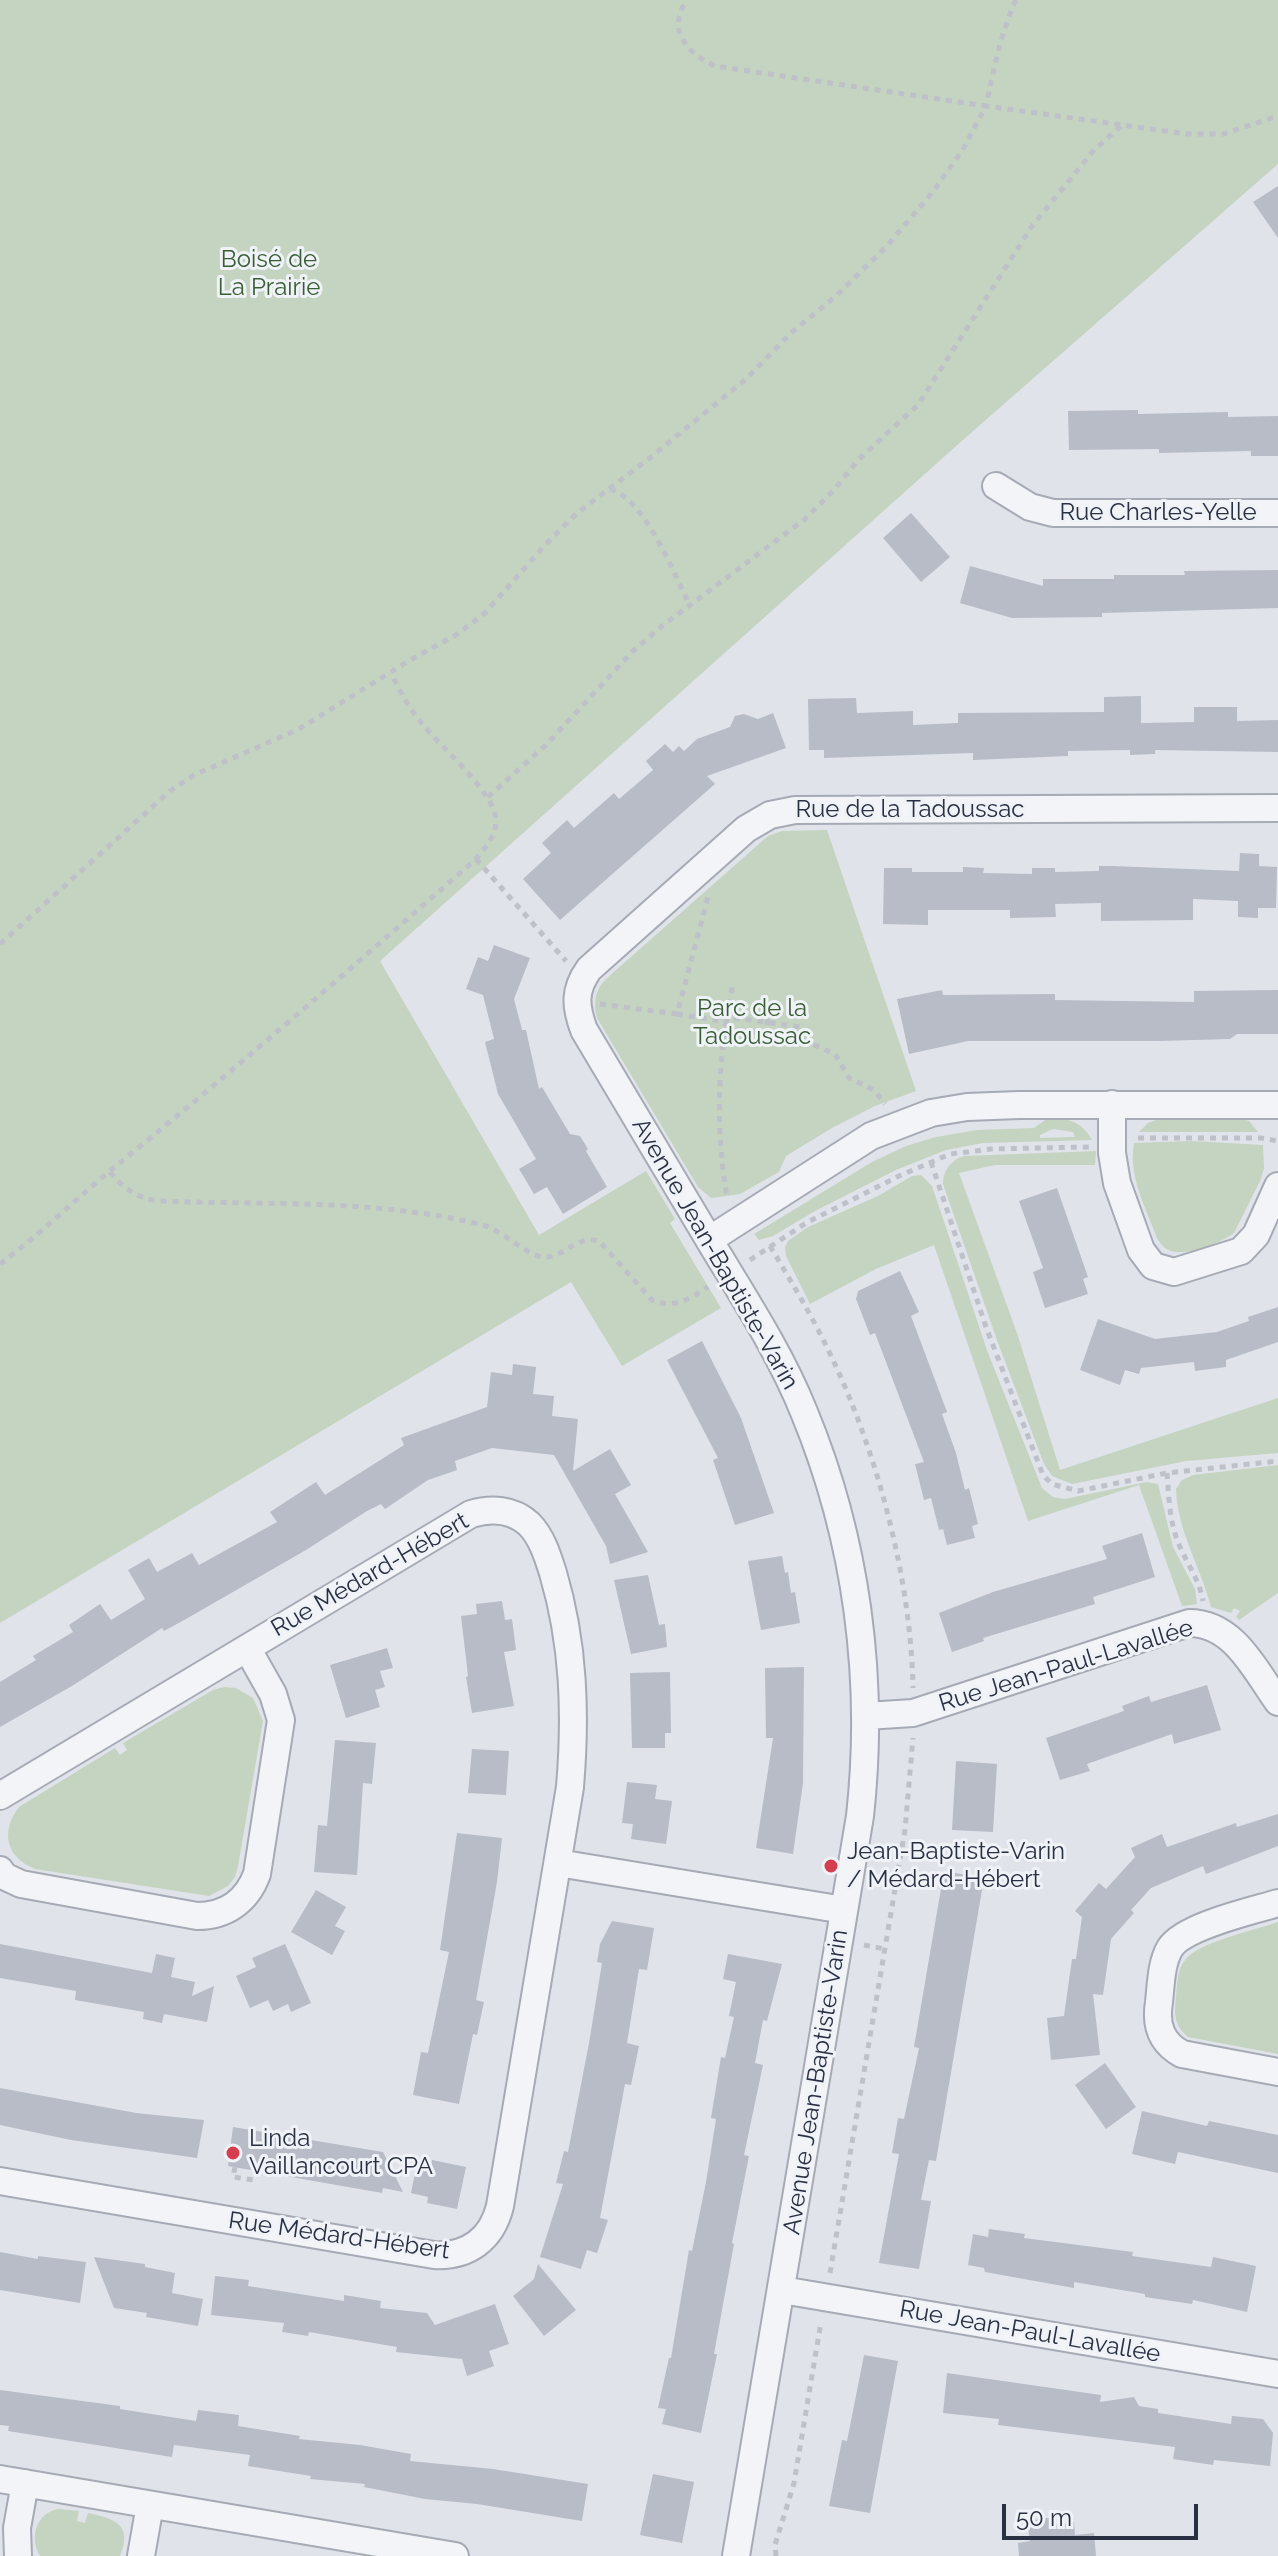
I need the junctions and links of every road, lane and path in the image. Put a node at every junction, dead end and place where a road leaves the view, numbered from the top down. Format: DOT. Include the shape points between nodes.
graph roads {
  1 [pos="687,0"];
  2 [pos="1016,0"];
  3 [pos="986,106"];
  4 [pos="1278,116"];
  5 [pos="1121,126"];
  6 [pos="996,486"];
  7 [pos="610,489"];
  8 [pos="1278,513"];
  9 [pos="690,606"];
  10 [pos="391,673"];
  11 [pos="488,797"];
  12 [pos="1278,808"];
  13 [pos="476,859"];
  14 [pos="712,885"];
  15 [pos="0,944"];
  16 [pos="569,965"];
  17 [pos="733,983"];
  18 [pos="586,1003"];
  19 [pos="677,1014"];
  20 [pos="768,1020"];
  21 [pos="726,1022"];
  22 [pos="766,1035"];
  23 [pos="798,1038"];
  24 [pos="885,1104"];
  25 [pos="1112,1104"];
  26 [pos="1278,1105"];
  27 [pos="1136,1138"];
  28 [pos="1278,1141"];
  29 [pos="1094,1147"];
  30 [pos="931,1162"];
  31 [pos="110,1172"];
  32 [pos="1278,1186"];
  33 [pos="727,1201"];
  34 [pos="709,1240"];
  35 [pos="770,1246"];
  36 [pos="753,1258"];
  37 [pos="0,1264"];
  38 [pos="711,1285"];
  39 [pos="1278,1461"];
  40 [pos="1167,1473"];
  41 [pos="1204,1606"];
  42 [pos="247,1648"];
  43 [pos="913,1691"];
  44 [pos="1278,1702"];
  45 [pos="866,1716"];
  46 [pos="913,1734"];
  47 [pos="0,1796"];
  48 [pos="558,1863"];
  49 [pos="0,1870"];
  50 [pos="1278,1903"];
  51 [pos="844,1910"];
  52 [pos="864,1945"];
  53 [pos="885,1949"];
  54 [pos="1278,2072"];
  55 [pos="235,2167"];
  56 [pos="254,2180"];
  57 [pos="0,2181"];
  58 [pos="830,2277"];
  59 [pos="782,2290"];
  60 [pos="822,2317"];
  61 [pos="1278,2374"];
  62 [pos="13,2481"];
  63 [pos="150,2505"];
  64 [pos="443,2555"];
  65 [pos="18,2556"];
  66 [pos="141,2556"];
  67 [pos="736,2556"];
  68 [pos="776,2556"];
  1 -- 3 [label="path" via="678,22 682,39 694,57 715,66"];
  2 -- 3 [label="path" via="999,42"];
  3 -- 5 [label="path"];
  3 -- 7 [label="path" via="962,151 886,247 746,379"];
  4 -- 5 [label="path" via="1223,134"];
  5 -- 9 [label="path" via="1094,150 1032,226 918,405 805,519"];
  6 -- 8 [label="street, Rue Charles-Yelle" via="1030,507 1053,513"];
  7 -- 9 [label="path" via="638,508"];
  7 -- 10 [label="path" via="576,514 485,613"];
  9 -- 11 [label="path" via="632,652 546,745"];
  10 -- 11 [label="path" via="422,724"];
  10 -- 15 [label="path" via="299,729 194,775 170,791"];
  11 -- 13 [label="path" via="495,815 493,838"];
  12 -- 18 [label="street, Rue de la Tadoussac" via="795,810 770,815 746,829 589,969 581,980"];
  13 -- 16 [label="path"];
  13 -- 31 [label="path"];
  14 -- 19 [label="path"];
  17 -- 21 [label="path"];
  18 -- 19 [label="path"];
  18 -- 34 [label="street, Avenue Jean-Baptiste-Varin" via="584,1030"];
  19 -- 21 [label="path"];
  20 -- 21 [label="path"];
  20 -- 22 [label="path"];
  20 -- 23 [label="path" via="801,1027"];
  21 -- 22 [label="path"];
  21 -- 33 [label="path" via="718,1139"];
  22 -- 23 [label="path"];
  23 -- 24 [label="path" via="835,1054 849,1078 874,1090"];
  25 -- 26 [label="street"];
  25 -- 32 [label="street" via="1117,1183 1146,1259 1163,1271 1188,1270 1241,1251 1256,1235"];
  25 -- 34 [label="street" via="989,1106 910,1119 871,1136"];
  27 -- 28 [label="path"];
  29 -- 30 [label="path" via="991,1149"];
  30 -- 35 [label="path"];
  30 -- 40 [label="path" via="1004,1377 1048,1481 1078,1491"];
  31 -- 37 [label="path"];
  31 -- 38 [label="path" via="143,1199 385,1209 483,1225 541,1257 592,1238 662,1304 687,1300"];
  34 -- 45 [label="street, Avenue Jean-Baptiste-Varin" via="776,1353 828,1479 853,1581"];
  35 -- 36 [label="path"];
  35 -- 43 [label="path, Avenue Jean-Baptiste-Varin" via="834,1361 881,1488 900,1580"];
  39 -- 40 [label="path"];
  40 -- 41 [label="path" via="1173,1526"];
  42 -- 47 [label="street, Rue Médard-Hébert"];
  42 -- 48 [label="street, Rue Médard-Hébert" via="471,1514 509,1512 529,1524 549,1559 572,1666 573,1751"];
  42 -- 49 [label="street, Rue Médard-Hébert" via="277,1704 280,1732 257,1874 238,1903 197,1916 21,1884"];
  44 -- 45 [label="street, Rue Jean-Paul-Lavallée" via="1224,1633 1189,1623 913,1713"];
  45 -- 51 [label="street, Avenue Jean-Baptiste-Varin" via="863,1788"];
  46 -- 53 [label="path, Avenue Jean-Baptiste-Varin" via="905,1830"];
  48 -- 51 [label="street"];
  48 -- 57 [label="street, Rue Médard-Hébert" via="497,2217 473,2247 434,2255"];
  50 -- 54 [label="street" via="1179,1938 1164,1962 1158,2025 1170,2047 1182,2054"];
  51 -- 59 [label="street, Avenue Jean-Baptiste-Varin"];
  52 -- 53 [label="path"];
  53 -- 58 [label="path, Avenue Jean-Baptiste-Varin"];
  55 -- 56 [label="path" via="233,2177"];
  59 -- 61 [label="street, Rue Jean-Paul-Lavallée"];
  59 -- 67 [label="street, Avenue Jean-Baptiste-Varin"];
  60 -- 68 [label="path"];
  62 -- 63 [label="street"];
  62 -- 65 [label="street"];
  63 -- 64 [label="street"];
  63 -- 66 [label="street"];
}
